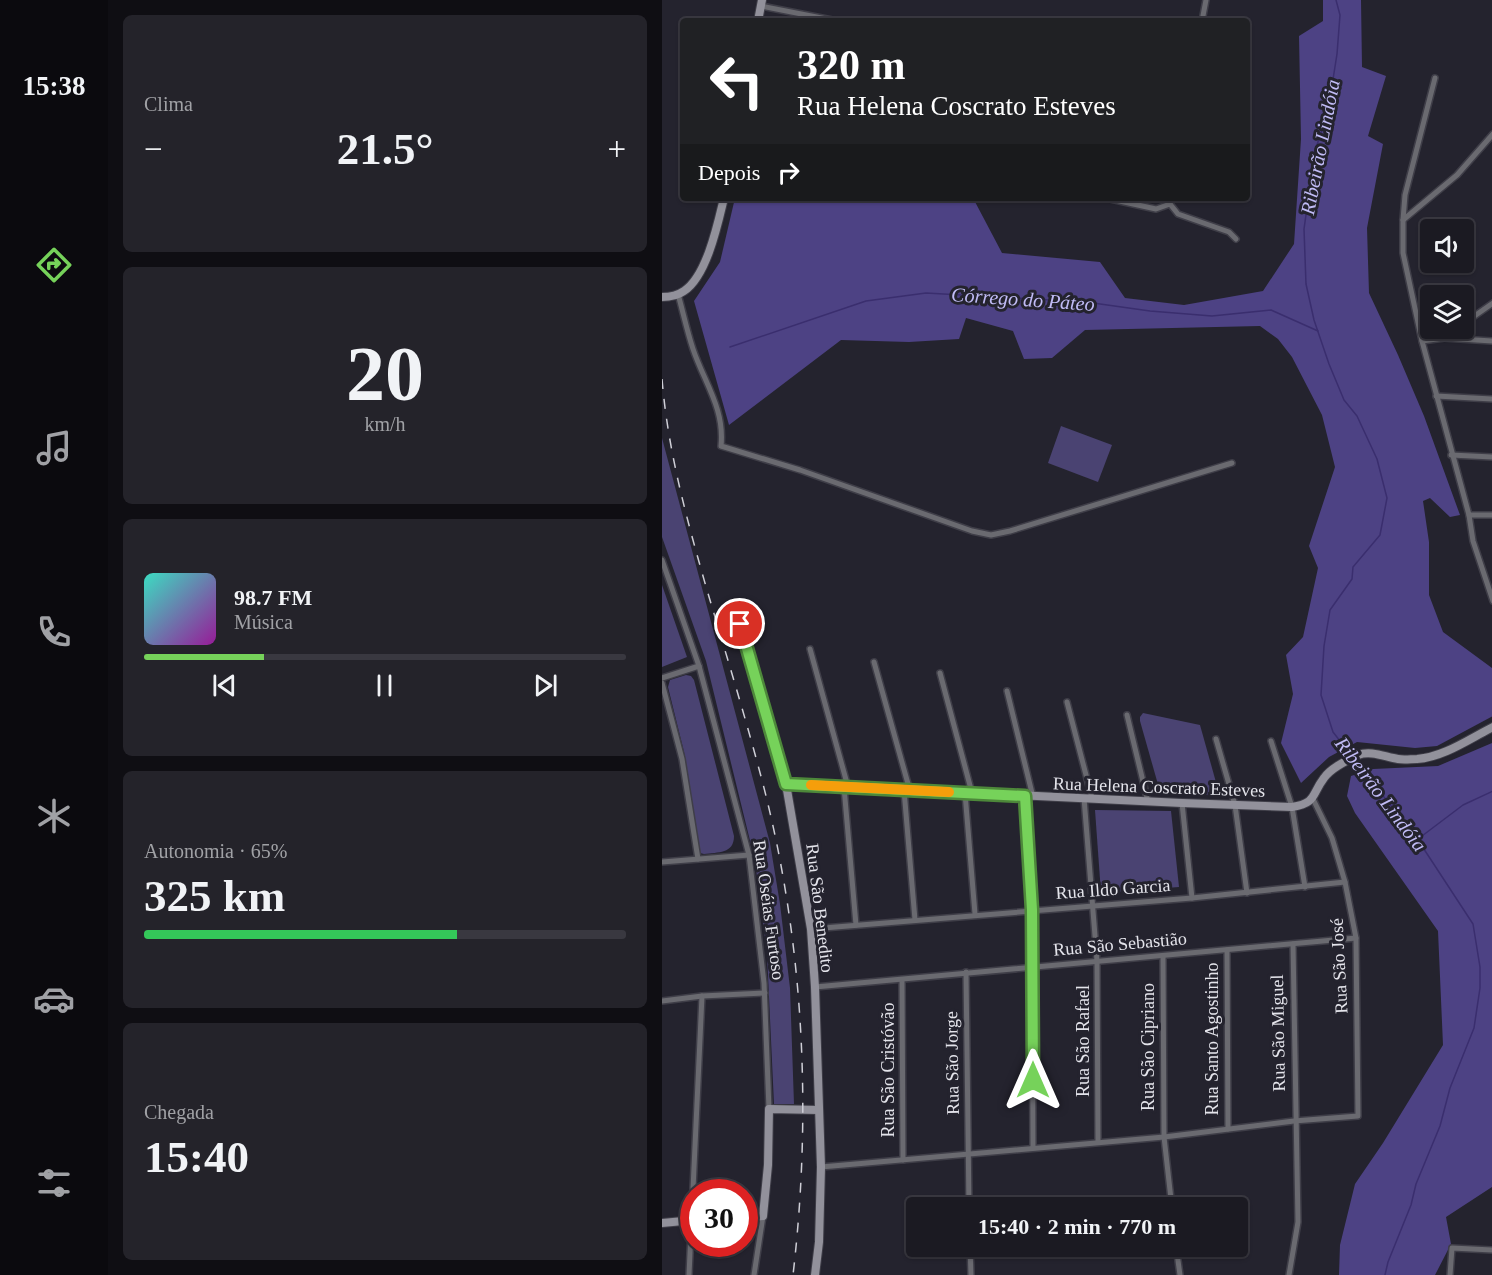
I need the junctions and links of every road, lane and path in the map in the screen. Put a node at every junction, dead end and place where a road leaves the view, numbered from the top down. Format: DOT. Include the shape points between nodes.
graph roads {
  1 [pos="1206,0"];
  2 [pos="762,3"];
  3 [pos="759,18"];
  4 [pos="824,18"];
  5 [pos="1203,18"];
  6 [pos="1435,78"];
  7 [pos="1493,135"];
  8 [pos="723,201"];
  9 [pos="1120,201"];
  10 [pos="1172,201"];
  11 [pos="1403,220"];
  12 [pos="1236,239"];
  13 [pos="678,294"];
  14 [pos="662,297"];
  15 [pos="1493,303"];
  16 [pos="1474,316"];
  17 [pos="1437,339"];
  18 [pos="1460,339"];
  19 [pos="1422,341"];
  20 [pos="1493,341"];
  21 [pos="1436,396"];
  22 [pos="1493,399"];
  23 [pos="1451,454"];
  24 [pos="1493,457"];
  25 [pos="1232,463"];
  26 [pos="1469,515"];
  27 [pos="1493,515"];
  28 [pos="662,560"];
  29 [pos="1493,601"];
  30 [pos="740,624"];
  31 [pos="810,649"];
  32 [pos="874,662"];
  33 [pos="699,666"];
  34 [pos="940,673"];
  35 [pos="662,680"];
  36 [pos="1007,691"];
  37 [pos="1067,702"];
  38 [pos="1127,715"];
  39 [pos="1493,727"];
  40 [pos="1216,739"];
  41 [pos="1271,741"];
  42 [pos="786,784"];
  43 [pos="846,787"];
  44 [pos="907,790"];
  45 [pos="968,793"];
  46 [pos="1029,796"];
  47 [pos="1088,798"];
  48 [pos="1313,799"];
  49 [pos="1148,802"];
  50 [pos="1182,803"];
  51 [pos="1235,805"];
  52 [pos="1292,807"];
  53 [pos="749,855"];
  54 [pos="698,859"];
  55 [pos="662,862"];
  56 [pos="1345,882"];
  57 [pos="1305,887"];
  58 [pos="1247,893"];
  59 [pos="1192,898"];
  60 [pos="1094,905"];
  61 [pos="1032,910"];
  62 [pos="975,914"];
  63 [pos="916,920"];
  64 [pos="856,925"];
  65 [pos="811,929"];
  66 [pos="1356,938"];
  67 [pos="1293,944"];
  68 [pos="1227,950"];
  69 [pos="1163,956"];
  70 [pos="1097,961"];
  71 [pos="1033,966"];
  72 [pos="966,972"];
  73 [pos="902,980"];
  74 [pos="815,987"];
  75 [pos="765,993"];
  76 [pos="702,996"];
  77 [pos="662,1000"];
  78 [pos="768,1109"];
  79 [pos="819,1110"];
  80 [pos="1294,1121"];
  81 [pos="1228,1129"];
  82 [pos="1164,1137"];
  83 [pos="1098,1142"];
  84 [pos="1033,1148"];
  85 [pos="968,1154"];
  86 [pos="904,1160"];
  87 [pos="821,1167"];
  88 [pos="694,1179"];
  89 [pos="969,1197"];
  90 [pos="1171,1197"];
  91 [pos="763,1216"];
  92 [pos="758,1217"];
  93 [pos="680,1221"];
  94 [pos="662,1223"];
  95 [pos="1493,1250"];
  96 [pos="690,1257"];
  97 [pos="970,1257"];
  98 [pos="1178,1257"];
  99 [pos="689,1275"];
  100 [pos="754,1275"];
  101 [pos="815,1275"];
  102 [pos="971,1275"];
  103 [pos="1180,1275"];
  104 [pos="1289,1275"];
  105 [pos="1450,1275"];
  1 -- 5 [label="street"];
  2 -- 3 [label="street"];
  2 -- 4 [label="street"];
  6 -- 11 [label="street" via="1405,195"];
  7 -- 11 [label="street" via="1457,175"];
  8 -- 13 [label="street" via="702,268 690,287"];
  9 -- 10 [label="street" via="1156,209"];
  10 -- 12 [label="street" via="1178,214 1229,232"];
  11 -- 19 [label="street" via="1403,253"];
  13 -- 14 [label="street"];
  13 -- 25 [label="street" via="694,350 719,412 721,446 972,531 991,535 1010,531"];
  15 -- 16 [label="street"];
  17 -- 19 [label="street"];
  18 -- 20 [label="street"];
  19 -- 21 [label="street"];
  21 -- 22 [label="street"];
  21 -- 23 [label="street"];
  23 -- 24 [label="street"];
  23 -- 26 [label="street"];
  26 -- 27 [label="street"];
  26 -- 29 [label="street"];
  28 -- 33 [label="street, Rua Oséias Furtoso"];
  30 -- 42 [label="street, Rua São Benedito"];
  31 -- 43 [label="street"];
  32 -- 44 [label="street"];
  33 -- 35 [label="street"];
  33 -- 53 [label="street, Rua Oséias Furtoso"];
  34 -- 45 [label="street"];
  35 -- 54 [label="street" via="682,759"];
  36 -- 46 [label="street"];
  37 -- 47 [label="street, Rua São Rafael"];
  38 -- 49 [label="street"];
  39 -- 48 [label="street" via="1420,759 1361,754 1325,777"];
  40 -- 51 [label="street"];
  41 -- 52 [label="street"];
  42 -- 43 [label="street, Rua Helena Coscrato Esteves"];
  42 -- 65 [label="street, Rua São Benedito"];
  43 -- 44 [label="street, Rua Helena Coscrato Esteves"];
  43 -- 64 [label="street"];
  44 -- 45 [label="street, Rua Helena Coscrato Esteves"];
  44 -- 63 [label="street"];
  45 -- 46 [label="street, Rua Helena Coscrato Esteves"];
  45 -- 62 [label="street"];
  46 -- 47 [label="street, Rua Helena Coscrato Esteves"];
  46 -- 61 [label="street"];
  47 -- 49 [label="street, Rua Helena Coscrato Esteves"];
  47 -- 60 [label="street, Rua São Rafael"];
  48 -- 52 [label="street, Rua Helena Coscrato Esteves"];
  48 -- 56 [label="street, Rua São José" via="1332,838"];
  49 -- 50 [label="street, Rua Helena Coscrato Esteves"];
  50 -- 51 [label="street, Rua Helena Coscrato Esteves"];
  50 -- 59 [label="street"];
  51 -- 52 [label="street, Rua Helena Coscrato Esteves"];
  51 -- 58 [label="street"];
  52 -- 57 [label="street"];
  53 -- 54 [label="street"];
  53 -- 75 [label="street, Rua Oséias Furtoso"];
  54 -- 55 [label="street"];
  56 -- 57 [label="street, Rua Ildo Garcia"];
  56 -- 66 [label="street, Rua São José"];
  57 -- 58 [label="street, Rua Ildo Garcia"];
  58 -- 59 [label="street, Rua Ildo Garcia"];
  59 -- 60 [label="street, Rua Ildo Garcia"];
  60 -- 61 [label="street, Rua Ildo Garcia"];
  60 -- 70 [label="street, Rua São Rafael"];
  61 -- 62 [label="street, Rua Ildo Garcia"];
  61 -- 71 [label="street"];
  62 -- 63 [label="street, Rua Ildo Garcia"];
  63 -- 64 [label="street, Rua Ildo Garcia"];
  64 -- 65 [label="street, Rua Ildo Garcia"];
  65 -- 74 [label="street, Rua São Benedito"];
  66 -- 67 [label="street, Rua São Sebastião"];
  66 -- 80 [label="street, Rua São José" via="1358,1116"];
  67 -- 68 [label="street, Rua São Sebastião"];
  67 -- 80 [label="street, Rua São Miguel"];
  68 -- 69 [label="street, Rua São Sebastião"];
  68 -- 81 [label="street, Rua Santo Agostinho"];
  69 -- 70 [label="street, Rua São Sebastião"];
  69 -- 82 [label="street, Rua São Cipriano"];
  70 -- 71 [label="street, Rua São Sebastião"];
  70 -- 83 [label="street, Rua São Rafael"];
  71 -- 72 [label="street, Rua São Sebastião"];
  71 -- 84 [label="street"];
  72 -- 73 [label="street, Rua São Sebastião"];
  72 -- 85 [label="street, Rua São Jorge"];
  73 -- 74 [label="street, Rua São Sebastião"];
  73 -- 86 [label="street, Rua São Cristóvão"];
  74 -- 79 [label="street, Rua São Benedito"];
  75 -- 76 [label="street"];
  75 -- 78 [label="street, Rua Oséias Furtoso"];
  76 -- 77 [label="street"];
  76 -- 88 [label="street"];
  78 -- 79 [label="street"];
  78 -- 91 [label="street, Rua Oséias Furtoso"];
  79 -- 87 [label="street, Rua São Benedito"];
  80 -- 81 [label="street"];
  80 -- 104 [label="street, Rua São Miguel" via="1298,1222"];
  81 -- 82 [label="street"];
  82 -- 83 [label="street"];
  82 -- 90 [label="street, Rua São Cipriano"];
  83 -- 84 [label="street"];
  84 -- 85 [label="street"];
  85 -- 86 [label="street"];
  85 -- 89 [label="street, Rua São Jorge"];
  86 -- 87 [label="street"];
  87 -- 101 [label="street, Rua São Benedito"];
  91 -- 92 [label="street"];
  91 -- 100 [label="street, Rua Oséias Furtoso"];
  93 -- 94 [label="street"];
  95 -- 105 [label="street" via="1452,1248"];
  96 -- 99 [label="street"];
  97 -- 102 [label="street"];
  98 -- 103 [label="street"];
}
